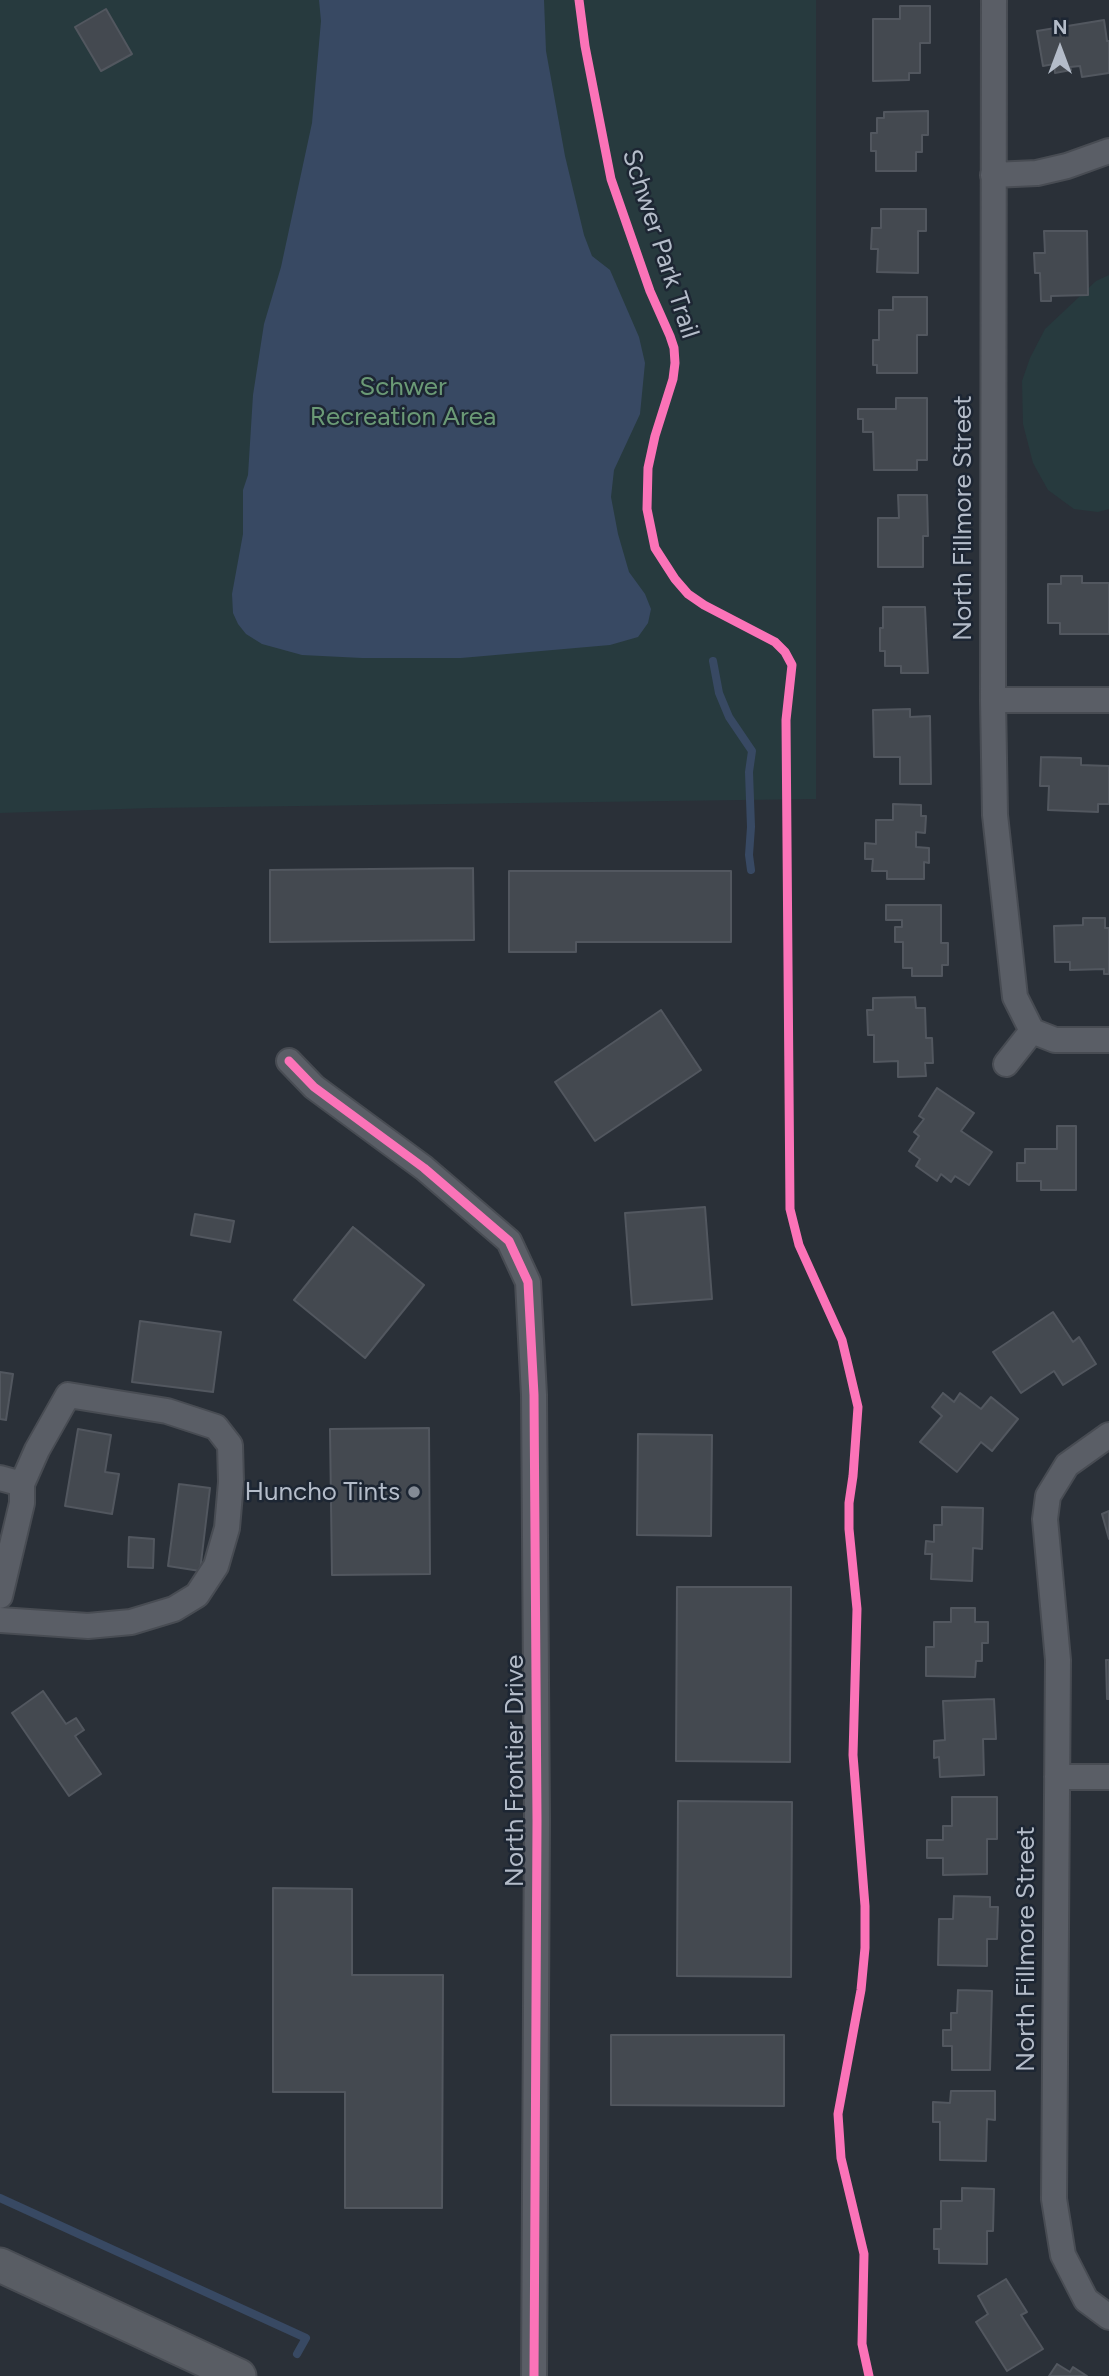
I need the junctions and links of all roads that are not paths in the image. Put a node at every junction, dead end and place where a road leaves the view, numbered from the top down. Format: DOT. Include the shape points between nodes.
graph roads {
  1 [pos="994,0"];
  2 [pos="1109,151"];
  3 [pos="993,176"];
  4 [pos="993,700"];
  5 [pos="1109,700"];
  6 [pos="1032,1031"];
  7 [pos="1109,1040"];
  8 [pos="289,1061"];
  9 [pos="1006,1064"];
  10 [pos="1109,1435"];
  11 [pos="11,1481"];
  12 [pos="0,1596"];
  13 [pos="0,1620"];
  14 [pos="1057,1777"];
  15 [pos="1109,1777"];
  16 [pos="0,2265"];
  17 [pos="1109,2317"];
  18 [pos="239,2376"];
  19 [pos="534,2376"];
  1 -- 3 [label="street, North Fillmore Street"];
  2 -- 3 [label="street" via="1037,173"];
  3 -- 4 [label="street, North Fillmore Street"];
  4 -- 5 [label="street"];
  4 -- 6 [label="street, North Fillmore Street" via="995,815 1006,921 1016,997"];
  6 -- 7 [label="street" via="1055,1040"];
  6 -- 9 [label="street"];
  8 -- 19 [label="street, North Frontier Drive" via="314,1087 424,1168 509,1241 528,1282 534,1395 537,1821"];
  10 -- 14 [label="street, North Fillmore Street" via="1067,1465 1048,1496 1045,1519 1058,1660"];
  11 -- 12 [label="street" via="22,1503"];
  11 -- 13 [label="street" via="37,1450 68,1395 180,1415 216,1427 230,1445 227,1528 216,1566 197,1595 174,1609 131,1622 88,1626"];
  14 -- 15 [label="street"];
  14 -- 17 [label="street, North Fillmore Street" via="1054,2199 1063,2255 1086,2300"];
  16 -- 18 [label="main road"];
}
